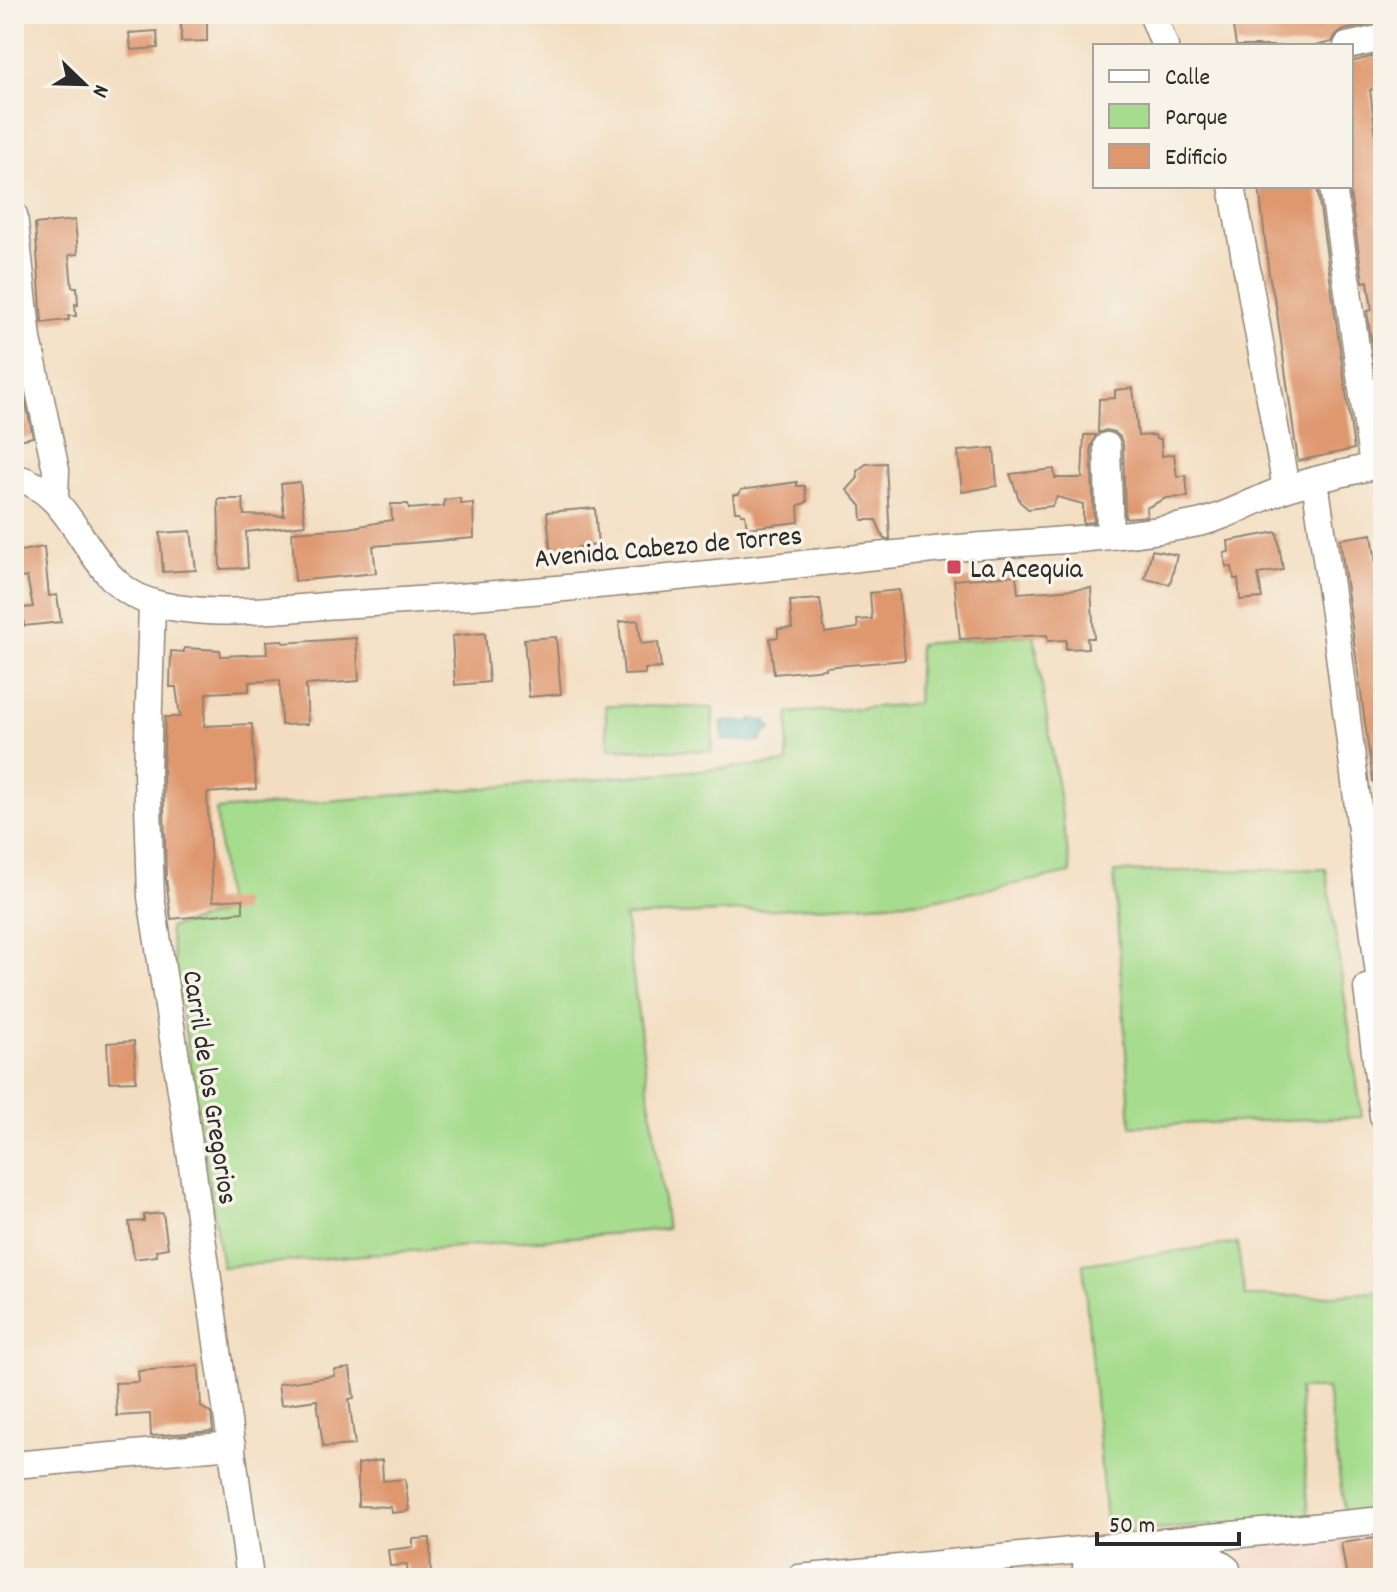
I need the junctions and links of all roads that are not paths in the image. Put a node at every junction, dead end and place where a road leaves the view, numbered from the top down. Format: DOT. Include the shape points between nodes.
graph roads {
  1 [pos="1152,14"];
  2 [pos="1383,38"];
  3 [pos="1164,44"];
  4 [pos="1353,45"];
  5 [pos="1232,188"];
  6 [pos="1333,188"];
  7 [pos="14,215"];
  8 [pos="1107,446"];
  9 [pos="1378,465"];
  10 [pos="14,477"];
  11 [pos="1315,481"];
  12 [pos="1286,488"];
  13 [pos="55,498"];
  14 [pos="1110,535"];
  15 [pos="152,603"];
  16 [pos="1328,691"];
  17 [pos="1383,1007"];
  18 [pos="1383,1116"];
  19 [pos="232,1445"];
  20 [pos="14,1465"];
  21 [pos="1383,1520"];
  22 [pos="1065,1566"];
  23 [pos="1134,1571"];
  24 [pos="1001,1575"];
  25 [pos="250,1578"];
  26 [pos="799,1578"];
  27 [pos="939,1578"];
  28 [pos="1227,1578"];
  1 -- 3 [label="street"];
  2 -- 4 [label="street"];
  5 -- 12 [label="street"];
  6 -- 9 [label="street"];
  7 -- 13 [label="street" via="28,339 56,470"];
  8 -- 14 [label="street"];
  9 -- 11 [label="street, Avenida Cabezo de Torres"];
  10 -- 13 [label="street, Avenida Cabezo de Torres"];
  11 -- 12 [label="street, Avenida Cabezo de Torres"];
  11 -- 17 [label="street"];
  12 -- 14 [label="street, Avenida Cabezo de Torres" via="1201,523"];
  13 -- 15 [label="street, Avenida Cabezo de Torres" via="114,583"];
  14 -- 15 [label="street, Avenida Cabezo de Torres" via="402,601 205,612"];
  15 -- 19 [label="street, Carril de los Gregorios" via="147,772 151,897"];
  16 -- 18 [label="street"];
  19 -- 20 [label="street"];
  19 -- 25 [label="street, Carril de los Gregorios"];
  21 -- 22 [label="street"];
  22 -- 23 [label="street"];
  22 -- 24 [label="street"];
  22 -- 26 [label="street"];
  23 -- 28 [label="street" via="1212,1558 1227,1569"];
  24 -- 27 [label="street"];
}
